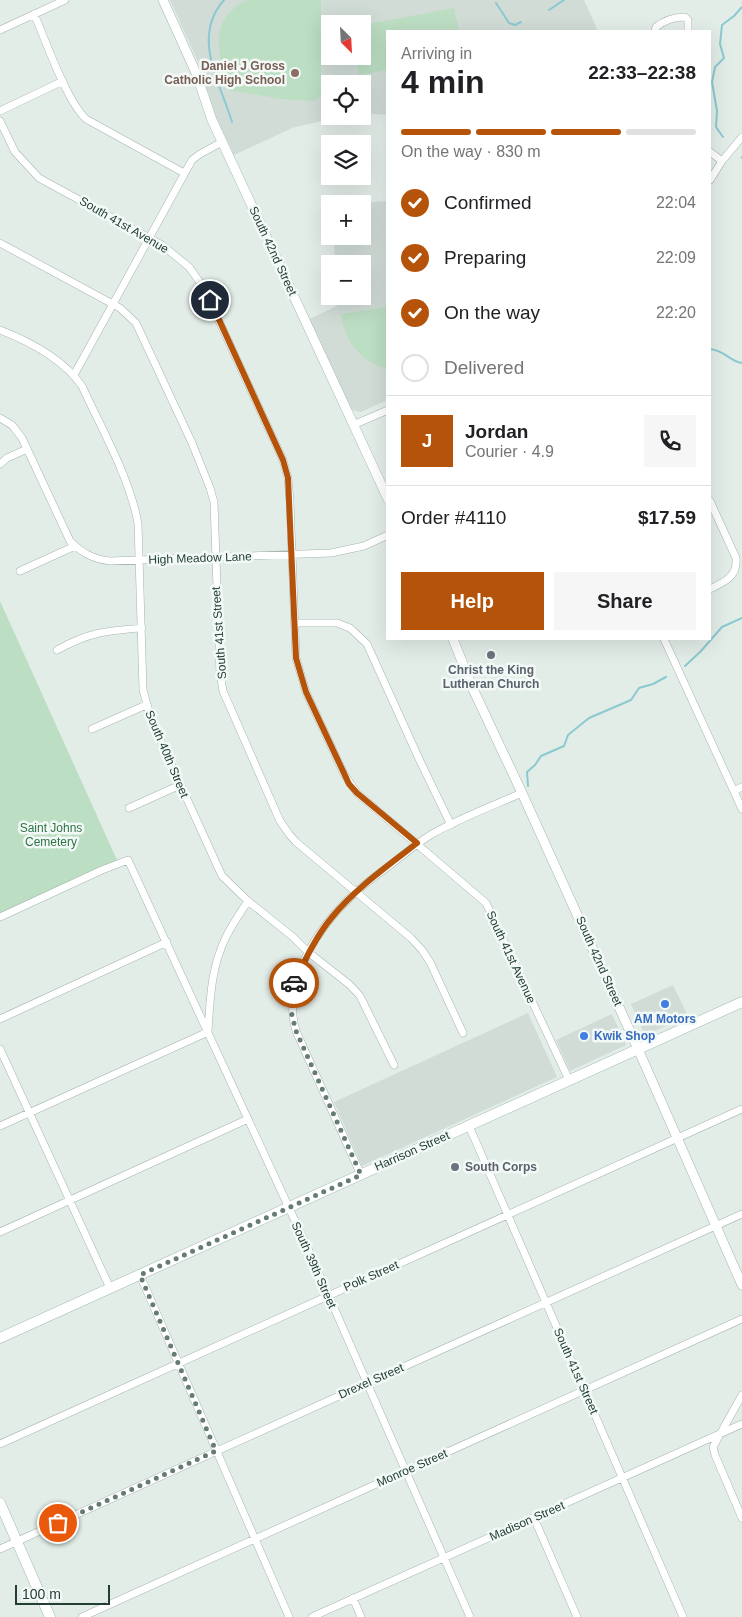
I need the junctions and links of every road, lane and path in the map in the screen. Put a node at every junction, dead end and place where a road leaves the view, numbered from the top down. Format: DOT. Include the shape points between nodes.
graph roads {
  1 [pos="65,0"];
  2 [pos="164,0"];
  3 [pos="34,14"];
  4 [pos="0,30"];
  5 [pos="655,30"];
  6 [pos="688,30"];
  7 [pos="63,81"];
  8 [pos="0,110"];
  9 [pos="0,121"];
  10 [pos="742,137"];
  11 [pos="222,142"];
  12 [pos="711,153"];
  13 [pos="722,161"];
  14 [pos="184,173"];
  15 [pos="711,178"];
  16 [pos="149,238"];
  17 [pos="0,243"];
  18 [pos="113,304"];
  19 [pos="0,330"];
  20 [pos="74,375"];
  21 [pos="386,411"];
  22 [pos="0,418"];
  23 [pos="353,426"];
  24 [pos="27,449"];
  25 [pos="0,464"];
  26 [pos="386,495"];
  27 [pos="711,503"];
  28 [pos="386,536"];
  29 [pos="75,546"];
  30 [pos="292,554"];
  31 [pos="216,558"];
  32 [pos="140,560"];
  33 [pos="20,571"];
  34 [pos="711,588"];
  35 [pos="294,623"];
  36 [pos="142,628"];
  37 [pos="453,640"];
  38 [pos="664,640"];
  39 [pos="56,650"];
  40 [pos="146,705"];
  41 [pos="92,728"];
  42 [pos="180,785"];
  43 [pos="742,787"];
  44 [pos="734,791"];
  45 [pos="522,793"];
  46 [pos="129,808"];
  47 [pos="742,809"];
  48 [pos="451,825"];
  49 [pos="417,843"];
  50 [pos="357,892"];
  51 [pos="248,901"];
  52 [pos="0,917"];
  53 [pos="167,942"];
  54 [pos="308,952"];
  55 [pos="742,1002"];
  56 [pos="0,1019"];
  57 [pos="208,1032"];
  58 [pos="463,1033"];
  59 [pos="0,1049"];
  60 [pos="638,1049"];
  61 [pos="394,1065"];
  62 [pos="568,1080"];
  63 [pos="742,1109"];
  64 [pos="29,1113"];
  65 [pos="248,1119"];
  66 [pos="0,1126"];
  67 [pos="468,1126"];
  68 [pos="678,1138"];
  69 [pos="361,1175"];
  70 [pos="70,1200"];
  71 [pos="289,1207"];
  72 [pos="742,1214"];
  73 [pos="507,1215"];
  74 [pos="717,1226"];
  75 [pos="0,1232"];
  76 [pos="140,1275"];
  77 [pos="742,1285"];
  78 [pos="110,1288"];
  79 [pos="328,1295"];
  80 [pos="546,1303"];
  81 [pos="742,1318"];
  82 [pos="0,1338"];
  83 [pos="178,1363"];
  84 [pos="366,1383"];
  85 [pos="584,1390"];
  86 [pos="742,1395"];
  87 [pos="742,1424"];
  88 [pos="722,1433"];
  89 [pos="0,1444"];
  90 [pos="216,1451"];
  91 [pos="405,1471"];
  92 [pos="623,1478"];
  93 [pos="0,1503"];
  94 [pos="534,1518"];
  95 [pos="742,1518"];
  96 [pos="255,1539"];
  97 [pos="17,1541"];
  98 [pos="0,1549"];
  99 [pos="443,1558"];
  100 [pos="353,1598"];
  101 [pos="50,1617"];
  102 [pos="82,1617"];
  103 [pos="289,1617"];
  104 [pos="312,1617"];
  105 [pos="361,1617"];
  106 [pos="470,1617"];
  107 [pos="577,1617"];
  108 [pos="683,1617"];
  1 -- 3 [label="street"];
  2 -- 11 [label="street, South 42nd Street"];
  3 -- 4 [label="street"];
  3 -- 7 [label="street"];
  5 -- 6 [label="street" via="675,17 685,17"];
  7 -- 8 [label="street"];
  7 -- 14 [label="street" via="76,108 86,119"];
  9 -- 16 [label="street, South 41st Avenue" via="16,152 39,178"];
  10 -- 13 [label="street"];
  11 -- 14 [label="street" via="192,160"];
  11 -- 23 [label="street, South 42nd Street"];
  12 -- 13 [label="street"];
  13 -- 15 [label="street"];
  14 -- 16 [label="street"];
  16 -- 18 [label="street"];
  16 -- 30 [label="street, South 41st Avenue" via="182,260 204,288 283,460 288,478"];
  17 -- 18 [label="street, South 41st Street"];
  18 -- 20 [label="street"];
  18 -- 31 [label="street, South 41st Street" via="128,314 140,330 210,488 214,502"];
  19 -- 20 [label="street, South 40th Street" via="21,338"];
  20 -- 32 [label="street, South 40th Street" via="82,386 134,503"];
  21 -- 23 [label="street"];
  22 -- 24 [label="street" via="18,431"];
  23 -- 26 [label="street, South 42nd Street"];
  24 -- 25 [label="street"];
  24 -- 29 [label="street" via="65,532"];
  27 -- 34 [label="street" via="737,566 727,580"];
  28 -- 30 [label="street, High Meadow Lane" via="331,554"];
  29 -- 32 [label="street, High Meadow Lane" via="99,560"];
  29 -- 33 [label="street"];
  30 -- 31 [label="street, High Meadow Lane"];
  30 -- 35 [label="street, South 41st Avenue"];
  31 -- 32 [label="street, High Meadow Lane"];
  31 -- 50 [label="street, South 41st Street" via="220,673 233,714 289,834"];
  32 -- 36 [label="street, South 40th Street"];
  35 -- 48 [label="street" via="337,623 350,628 366,644"];
  35 -- 49 [label="street, South 41st Avenue" via="300,675 344,774 357,793"];
  36 -- 39 [label="street" via="95,633"];
  36 -- 40 [label="street, South 40th Street"];
  37 -- 45 [label="street, South 42nd Street"];
  38 -- 44 [label="street"];
  40 -- 41 [label="street"];
  40 -- 42 [label="street, South 40th Street"];
  42 -- 46 [label="street"];
  42 -- 51 [label="street, South 40th Street" via="222,876"];
  43 -- 44 [label="street"];
  44 -- 47 [label="street"];
  45 -- 48 [label="street"];
  45 -- 60 [label="street, South 42nd Street"];
  48 -- 49 [label="street"];
  49 -- 50 [label="street"];
  49 -- 62 [label="street, South 41st Avenue" via="486,903"];
  50 -- 54 [label="street" via="332,917"];
  50 -- 58 [label="street, South 41st Street" via="422,950"];
  51 -- 54 [label="street, South 40th Street"];
  51 -- 57 [label="street" via="224,940 214,971"];
  52 -- 53 [label="street, South 39th Street" via="128,860"];
  53 -- 56 [label="street"];
  53 -- 57 [label="street, South 39th Street"];
  54 -- 61 [label="street, South 40th Street" via="360,996"];
  54 -- 69 [label="street" via="294,984 293,1021 299,1041"];
  55 -- 60 [label="main road, Harrison Street"];
  57 -- 64 [label="street"];
  57 -- 65 [label="street, South 39th Street"];
  59 -- 64 [label="street"];
  60 -- 62 [label="main road, Harrison Street"];
  60 -- 68 [label="street, South 42nd Street"];
  62 -- 67 [label="main road, Harrison Street"];
  63 -- 68 [label="street, Polk Street"];
  64 -- 66 [label="street"];
  64 -- 70 [label="street"];
  65 -- 70 [label="street"];
  65 -- 71 [label="street, South 39th Street"];
  67 -- 69 [label="main road, Harrison Street"];
  67 -- 73 [label="street, South 41st Street"];
  68 -- 73 [label="street, Polk Street"];
  68 -- 74 [label="street, South 42nd Street"];
  69 -- 71 [label="main road, Harrison Street"];
  70 -- 75 [label="street"];
  70 -- 78 [label="street"];
  71 -- 76 [label="main road, Harrison Street"];
  71 -- 79 [label="street, South 39th Street"];
  72 -- 74 [label="street, Drexel Street"];
  73 -- 79 [label="street, Polk Street"];
  73 -- 80 [label="street, South 41st Street"];
  74 -- 77 [label="street, South 42nd Street"];
  74 -- 80 [label="street, Drexel Street"];
  76 -- 78 [label="main road, Harrison Street"];
  76 -- 83 [label="street"];
  78 -- 82 [label="main road, Harrison Street"];
  79 -- 83 [label="street, Polk Street"];
  79 -- 84 [label="street, South 39th Street"];
  80 -- 84 [label="street, Drexel Street"];
  80 -- 85 [label="street, South 41st Street"];
  81 -- 85 [label="street, Monroe Street"];
  83 -- 89 [label="street, Polk Street"];
  83 -- 90 [label="street"];
  84 -- 90 [label="street, Drexel Street"];
  84 -- 91 [label="street, South 39th Street"];
  85 -- 91 [label="street, Monroe Street"];
  85 -- 92 [label="street, South 41st Street"];
  86 -- 88 [label="street"];
  87 -- 88 [label="street, Madison Street"];
  88 -- 92 [label="street, Madison Street"];
  88 -- 95 [label="street" via="713,1450"];
  90 -- 96 [label="street"];
  90 -- 97 [label="street, Drexel Street"];
  91 -- 96 [label="street, Monroe Street"];
  91 -- 99 [label="street, South 39th Street"];
  92 -- 94 [label="street, Madison Street"];
  92 -- 108 [label="street, South 41st Street"];
  93 -- 97 [label="main road"];
  94 -- 99 [label="street, Madison Street"];
  94 -- 107 [label="street"];
  96 -- 102 [label="street, Monroe Street"];
  96 -- 103 [label="street"];
  97 -- 98 [label="street, Drexel Street"];
  97 -- 101 [label="main road"];
  99 -- 100 [label="street, Madison Street"];
  99 -- 106 [label="street, South 39th Street"];
  100 -- 104 [label="street, Madison Street"];
  100 -- 105 [label="street"];
}
